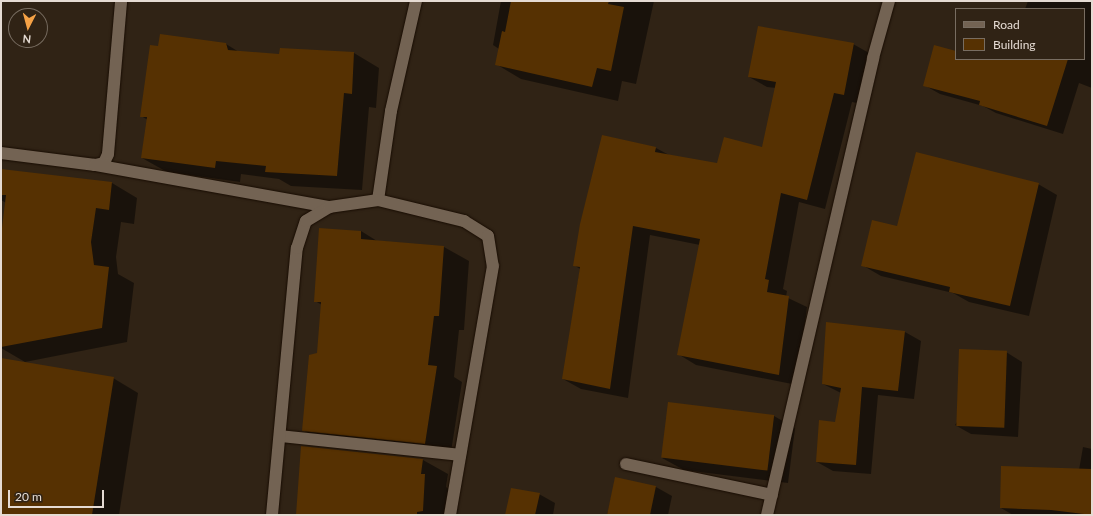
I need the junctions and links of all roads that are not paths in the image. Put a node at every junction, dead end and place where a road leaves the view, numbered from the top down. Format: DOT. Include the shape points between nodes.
graph roads {
  1 [pos="121,1"];
  2 [pos="416,1"];
  3 [pos="888,1"];
  4 [pos="1,153"];
  5 [pos="95,166"];
  6 [pos="378,200"];
  7 [pos="329,207"];
  8 [pos="280,436"];
  9 [pos="460,455"];
  10 [pos="626,464"];
  11 [pos="772,495"];
  12 [pos="272,515"];
  13 [pos="450,515"];
  14 [pos="767,515"];
  1 -- 5 [label="street" via="108,154 104,163"];
  2 -- 6 [label="street" via="391,111"];
  3 -- 11 [label="street"];
  4 -- 5 [label="street"];
  5 -- 7 [label="street"];
  6 -- 7 [label="street"];
  6 -- 9 [label="street" via="464,222 488,236 493,266"];
  7 -- 8 [label="street" via="306,222 297,248"];
  8 -- 9 [label="street"];
  8 -- 12 [label="street"];
  9 -- 13 [label="street"];
  10 -- 11 [label="street"];
  11 -- 14 [label="street"];
}
